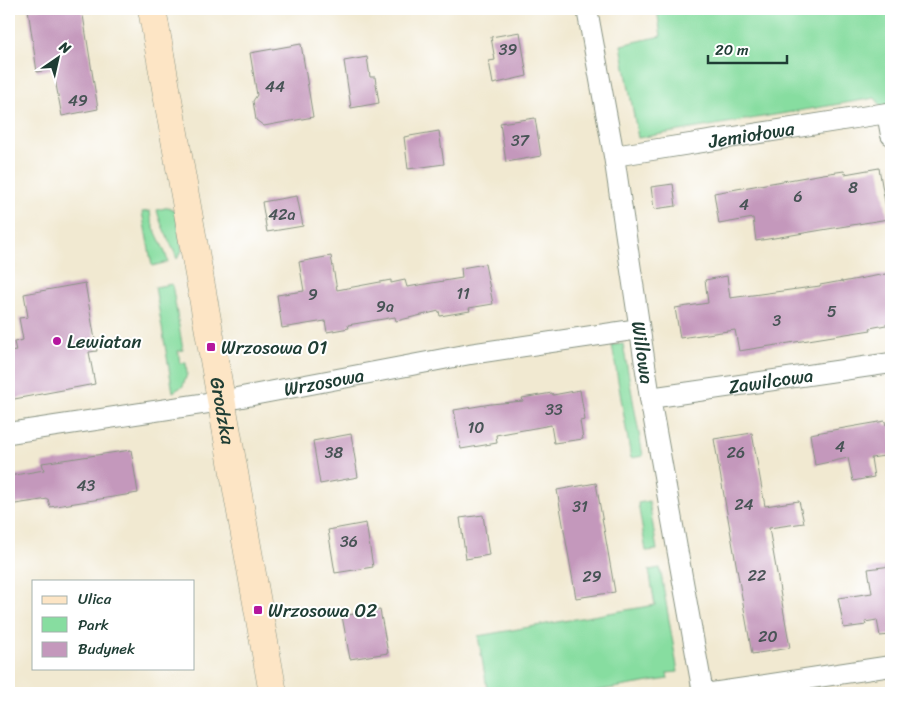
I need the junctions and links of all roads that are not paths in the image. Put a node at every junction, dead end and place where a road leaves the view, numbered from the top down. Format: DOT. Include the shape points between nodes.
graph roads {
  1 [pos="152,9"];
  2 [pos="587,9"];
  3 [pos="891,135"];
  4 [pos="614,156"];
  5 [pos="639,329"];
  6 [pos="891,363"];
  7 [pos="650,398"];
  8 [pos="221,401"];
  9 [pos="9,433"];
  10 [pos="891,666"];
  11 [pos="273,693"];
  12 [pos="703,693"];
  13 [pos="712,693"];
  1 -- 8 [label="street, Grodzka"];
  2 -- 4 [label="street, Willowa"];
  3 -- 4 [label="street, Jemiołowa" via="888,113"];
  4 -- 5 [label="street, Willowa"];
  5 -- 7 [label="street, Willowa"];
  5 -- 8 [label="street, Wrzosowa" via="470,354"];
  6 -- 7 [label="street, Zawilcowa"];
  7 -- 12 [label="street, Willowa"];
  8 -- 9 [label="street, Wrzosowa"];
  8 -- 11 [label="street, Grodzka"];
  10 -- 13 [label="street"];
}
